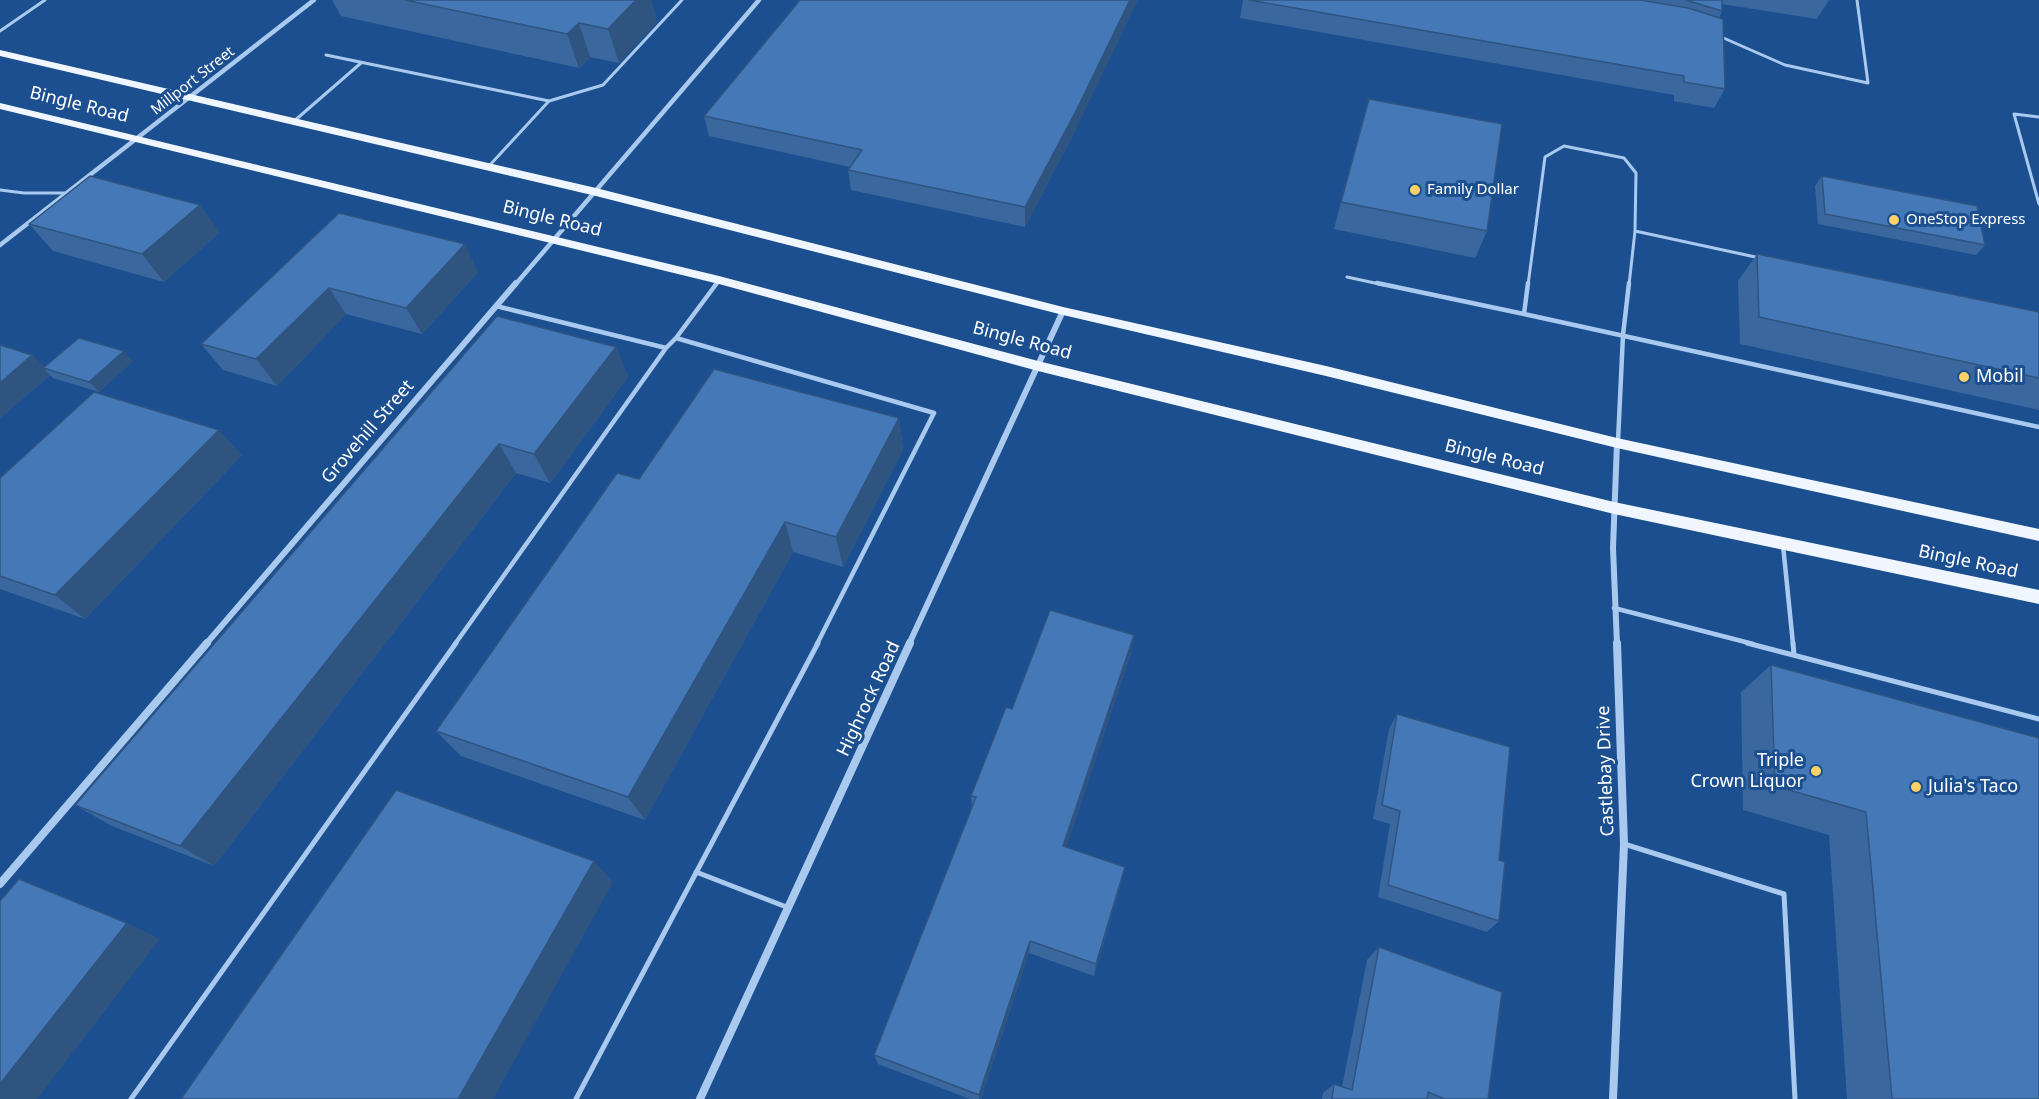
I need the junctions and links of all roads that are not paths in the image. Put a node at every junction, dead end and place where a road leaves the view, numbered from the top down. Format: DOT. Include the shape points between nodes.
graph roads {
  1 [pos="45,0"];
  2 [pos="314,0"];
  3 [pos="682,0"];
  4 [pos="759,0"];
  5 [pos="1857,0"];
  6 [pos="0,30"];
  7 [pos="1710,33"];
  8 [pos="0,53"];
  9 [pos="326,56"];
  10 [pos="361,63"];
  11 [pos="189,99"];
  12 [pos="549,101"];
  13 [pos="0,106"];
  14 [pos="2039,117"];
  15 [pos="293,123"];
  16 [pos="137,140"];
  17 [pos="488,167"];
  18 [pos="0,190"];
  19 [pos="596,192"];
  20 [pos="69,193"];
  21 [pos="2039,204"];
  22 [pos="1635,231"];
  23 [pos="553,239"];
  24 [pos="0,245"];
  25 [pos="1762,258"];
  26 [pos="1347,277"];
  27 [pos="719,280"];
  28 [pos="496,306"];
  29 [pos="1063,311"];
  30 [pos="1524,314"];
  31 [pos="1623,335"];
  32 [pos="676,338"];
  33 [pos="666,348"];
  34 [pos="1038,366"];
  35 [pos="2039,427"];
  36 [pos="1617,443"];
  37 [pos="1614,508"];
  38 [pos="2039,535"];
  39 [pos="1782,542"];
  40 [pos="2039,597"];
  41 [pos="1614,608"];
  42 [pos="1794,655"];
  43 [pos="2039,719"];
  44 [pos="1624,844"];
  45 [pos="696,872"];
  46 [pos="0,884"];
  47 [pos="789,908"];
  48 [pos="131,1099"];
  49 [pos="576,1099"];
  50 [pos="700,1099"];
  51 [pos="1613,1099"];
  52 [pos="1795,1099"];
  1 -- 6 [label="lane"];
  2 -- 11 [label="street, Millport Street"];
  3 -- 12 [label="lane" via="603,85"];
  4 -- 19 [label="street, Grovehill Street"];
  5 -- 7 [label="lane" via="1868,83 1785,65"];
  8 -- 11 [label="main road, Bingle Road"];
  9 -- 10 [label="lane"];
  10 -- 12 [label="lane"];
  10 -- 15 [label="lane"];
  11 -- 15 [label="main road, Bingle Road"];
  11 -- 16 [label="street, Millport Street"];
  12 -- 17 [label="lane"];
  13 -- 16 [label="main road, Bingle Road"];
  14 -- 21 [label="lane" via="2014,114"];
  15 -- 17 [label="main road, Bingle Road"];
  16 -- 20 [label="street, Millport Street"];
  16 -- 23 [label="main road, Bingle Road"];
  17 -- 19 [label="main road, Bingle Road"];
  18 -- 20 [label="lane"];
  19 -- 23 [label="street, Grovehill Street"];
  19 -- 29 [label="main road, Bingle Road"];
  20 -- 24 [label="street, Millport Street"];
  22 -- 25 [label="lane"];
  22 -- 30 [label="lane" via="1636,173 1624,158 1564,147 1545,157"];
  22 -- 31 [label="lane"];
  23 -- 27 [label="main road, Bingle Road"];
  23 -- 28 [label="street, Grovehill Street"];
  26 -- 30 [label="lane"];
  27 -- 32 [label="lane"];
  27 -- 34 [label="main road, Bingle Road"];
  28 -- 33 [label="lane"];
  28 -- 46 [label="street, Grovehill Street"];
  29 -- 34 [label="street, Highrock Road"];
  29 -- 36 [label="main road, Bingle Road"];
  30 -- 31 [label="lane"];
  31 -- 35 [label="lane"];
  31 -- 36 [label="lane"];
  32 -- 33 [label="lane"];
  32 -- 45 [label="lane" via="934,413 853,577"];
  33 -- 48 [label="lane"];
  34 -- 37 [label="main road, Bingle Road"];
  34 -- 47 [label="street, Highrock Road"];
  36 -- 37 [label="street, Castlebay Drive"];
  36 -- 38 [label="main road, Bingle Road"];
  37 -- 39 [label="main road, Bingle Road"];
  37 -- 41 [label="street, Castlebay Drive"];
  39 -- 40 [label="main road, Bingle Road"];
  39 -- 42 [label="lane"];
  41 -- 42 [label="lane"];
  41 -- 44 [label="street, Castlebay Drive"];
  42 -- 43 [label="lane"];
  44 -- 51 [label="street, Castlebay Drive"];
  44 -- 52 [label="lane" via="1784,894"];
  45 -- 47 [label="lane"];
  45 -- 49 [label="lane"];
  47 -- 50 [label="street, Highrock Road"];
}
